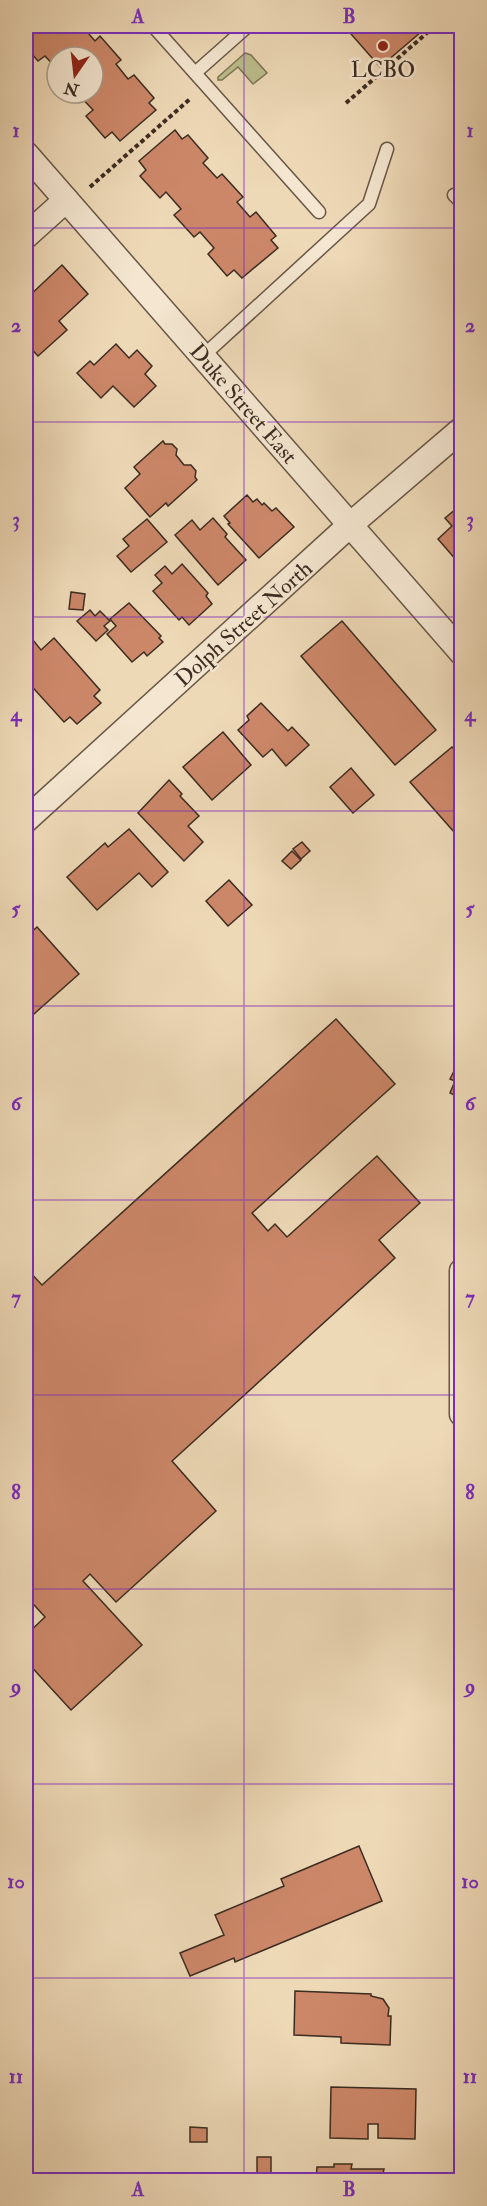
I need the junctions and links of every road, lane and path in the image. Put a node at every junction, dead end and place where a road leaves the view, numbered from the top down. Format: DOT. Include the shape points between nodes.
graph roads {
  1 [pos="153,26"];
  2 [pos="248,26"];
  3 [pos="435,26"];
  4 [pos="452,26"];
  5 [pos="462,36"];
  6 [pos="195,73"];
  7 [pos="192,97"];
  8 [pos="346,103"];
  9 [pos="387,149"];
  10 [pos="26,154"];
  11 [pos="90,188"];
  12 [pos="66,200"];
  13 [pos="319,212"];
  14 [pos="26,236"];
  15 [pos="203,356"];
  16 [pos="462,429"];
  17 [pos="350,525"];
  18 [pos="462,653"];
  19 [pos="26,820"];
  20 [pos="462,1271"];
  21 [pos="462,1414"];
  1 -- 6 [label="lane"];
  2 -- 6 [label="lane"];
  3 -- 8 [label="path"];
  4 -- 5 [label="path"];
  6 -- 13 [label="lane"];
  7 -- 11 [label="path"];
  9 -- 15 [label="lane" via="369,204"];
  10 -- 12 [label="street, Duke Street East"];
  12 -- 14 [label="street"];
  12 -- 15 [label="street, Duke Street East"];
  15 -- 17 [label="street, Duke Street East"];
  16 -- 17 [label="street, Dolph Street North"];
  17 -- 18 [label="street, Duke Street East"];
  17 -- 19 [label="street, Dolph Street North"];
  20 -- 21 [label="street"];
}
